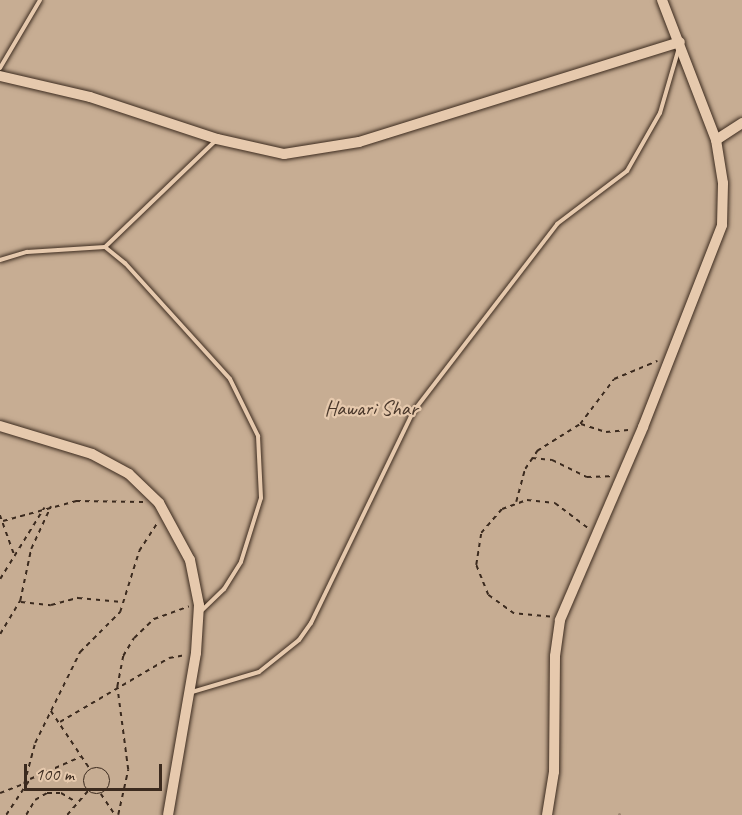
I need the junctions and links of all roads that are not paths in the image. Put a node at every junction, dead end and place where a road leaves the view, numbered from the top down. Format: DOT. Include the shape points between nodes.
graph roads {
  1 [pos="40,0"];
  2 [pos="662,0"];
  3 [pos="680,42"];
  4 [pos="0,68"];
  5 [pos="0,76"];
  6 [pos="742,123"];
  7 [pos="217,139"];
  8 [pos="716,140"];
  9 [pos="105,247"];
  10 [pos="0,260"];
  11 [pos="0,426"];
  12 [pos="199,609"];
  13 [pos="190,692"];
  14 [pos="168,815"];
  15 [pos="547,815"];
  1 -- 4 [label="lane"];
  2 -- 3 [label="street"];
  3 -- 7 [label="street" via="359,142 284,154"];
  3 -- 8 [label="street"];
  3 -- 13 [label="lane" via="660,113 627,171 557,224 408,419 311,623 299,640 259,672"];
  5 -- 7 [label="street" via="90,97"];
  6 -- 8 [label="street"];
  7 -- 9 [label="lane"];
  8 -- 15 [label="street" via="723,183 722,225 643,427 560,620 555,656 554,772"];
  9 -- 10 [label="lane" via="27,252"];
  9 -- 12 [label="lane" via="125,263 230,379 258,436 261,498 241,562 224,589"];
  11 -- 12 [label="street" via="103,459 137,480 168,516 193,568"];
  12 -- 13 [label="street"];
  13 -- 14 [label="street"];
}
